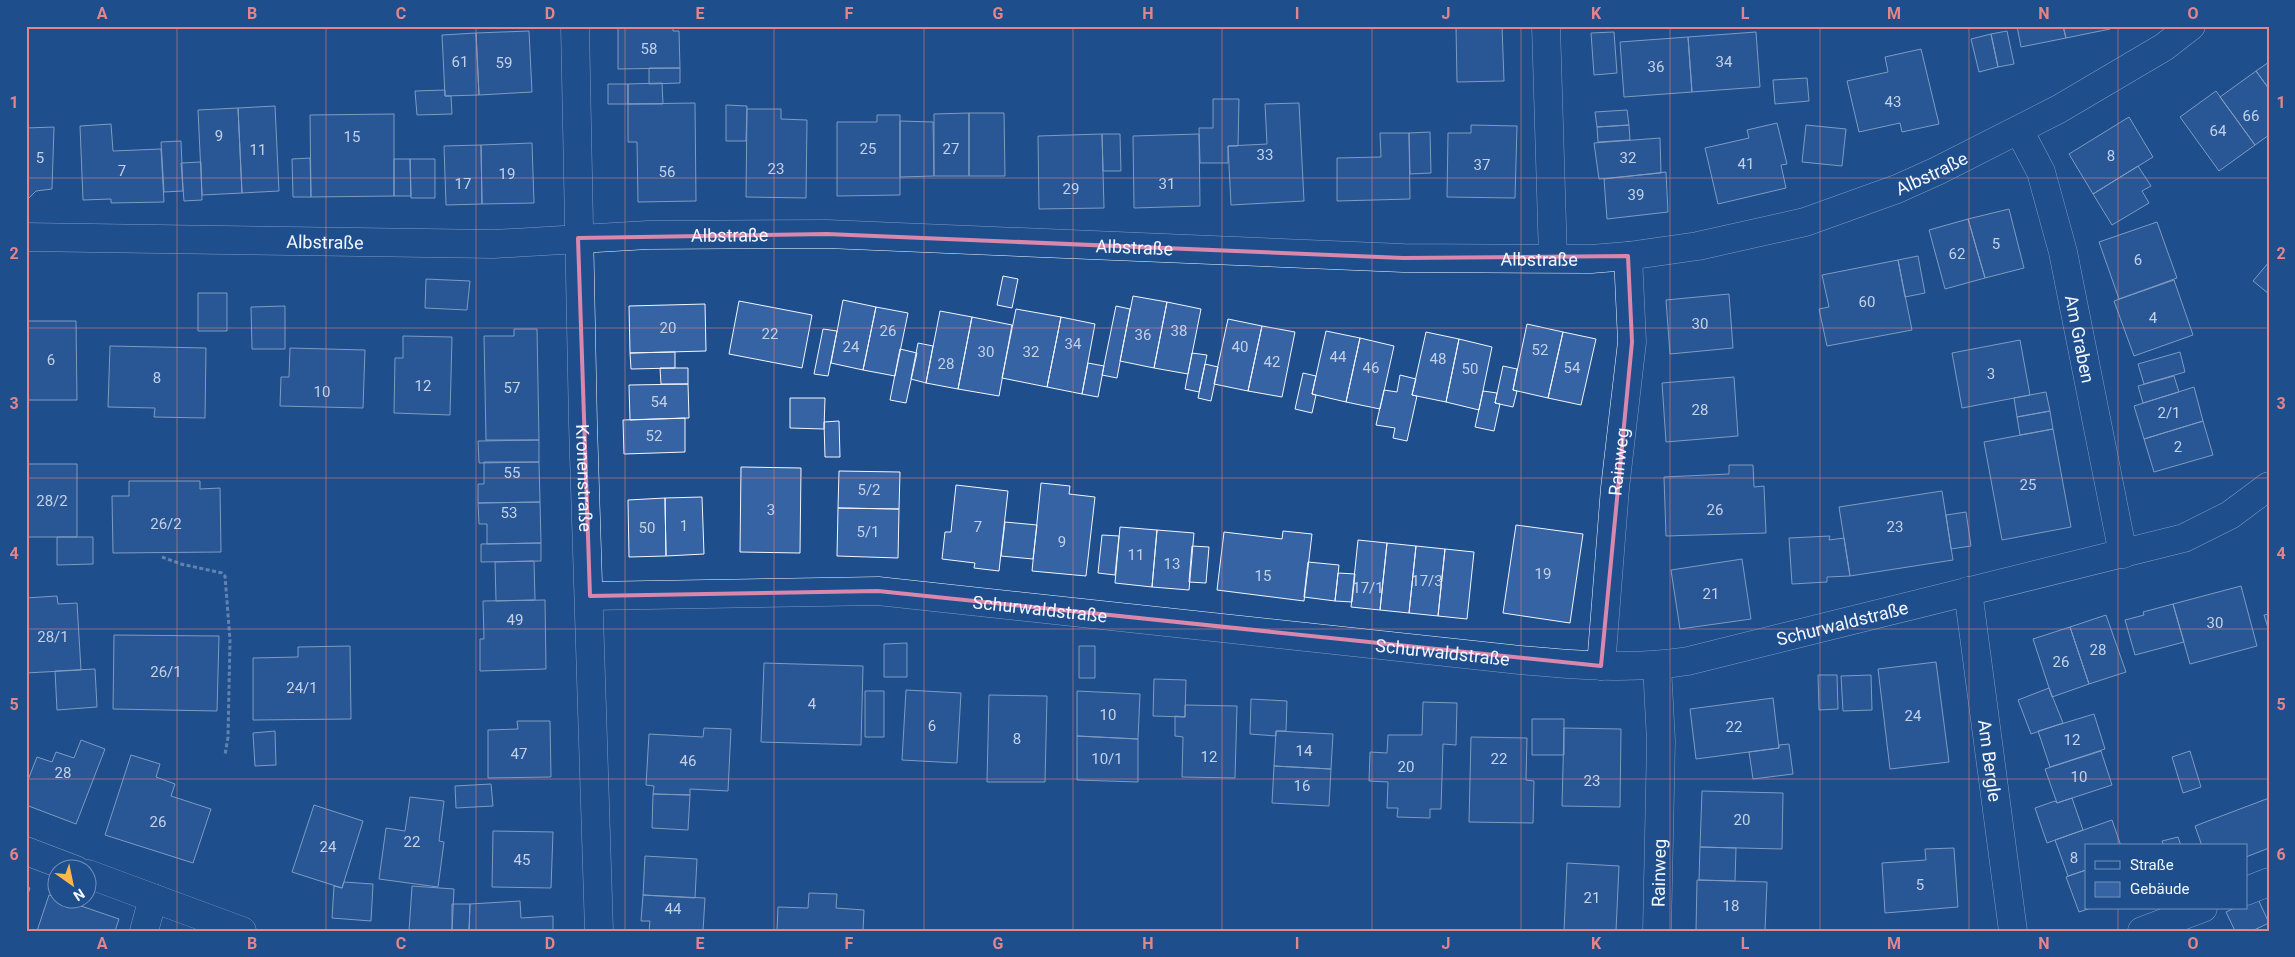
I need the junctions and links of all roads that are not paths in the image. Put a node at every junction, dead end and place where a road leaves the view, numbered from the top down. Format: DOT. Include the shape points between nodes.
graph roads {
  1 [pos="575,26"];
  2 [pos="1546,26"];
  3 [pos="2191,26"];
  4 [pos="2019,130"];
  5 [pos="26,237"];
  6 [pos="578,238"];
  7 [pos="1628,256"];
  8 [pos="1553,258"];
  9 [pos="2269,486"];
  10 [pos="2123,554"];
  11 [pos="1968,591"];
  12 [pos="590,596"];
  13 [pos="1601,666"];
  14 [pos="1658,666"];
  15 [pos="26,851"];
  16 [pos="50,860"];
  17 [pos="98,878"];
  18 [pos="2269,882"];
  19 [pos="2248,890"];
  20 [pos="153,898"];
  21 [pos="2198,910"];
  22 [pos="144,931"];
  23 [pos="242,931"];
  24 [pos="599,931"];
  25 [pos="1657,931"];
  26 [pos="2013,931"];
  27 [pos="2142,931"];
  1 -- 6 [label="street, Kronenstraße"];
  2 -- 8 [label="street"];
  3 -- 4 [label="street, Albstraße" via="2164,47"];
  4 -- 7 [label="street, Albstraße" via="1896,189 1814,219 1698,246"];
  4 -- 10 [label="street, Am Graben" via="2041,172 2063,252"];
  5 -- 6 [label="street, Albstraße" via="494,244"];
  6 -- 8 [label="street, Albstraße" via="692,233 827,234 1403,258"];
  6 -- 12 [label="street, Kronenstraße"];
  7 -- 8 [label="street, Albstraße"];
  7 -- 13 [label="street, Rainweg" via="1632,342 1615,488"];
  9 -- 10 [label="street, Schurwaldstraße" via="2230,516 2206,529"];
  10 -- 11 [label="street, Schurwaldstraße"];
  11 -- 14 [label="street, Schurwaldstraße"];
  11 -- 26 [label="street, Am Bergle"];
  12 -- 13 [label="street, Schurwaldstraße" via="878,591 1374,645"];
  12 -- 24 [label="street, Kronenstraße"];
  13 -- 14 [label="street, Schurwaldstraße"];
  14 -- 25 [label="street, Rainweg" via="1661,742"];
  15 -- 16 [label="street"];
  17 -- 20 [label="street"];
  18 -- 19 [label="street"];
  20 -- 22 [label="street"];
  20 -- 23 [label="street"];
  21 -- 27 [label="street"];
}
